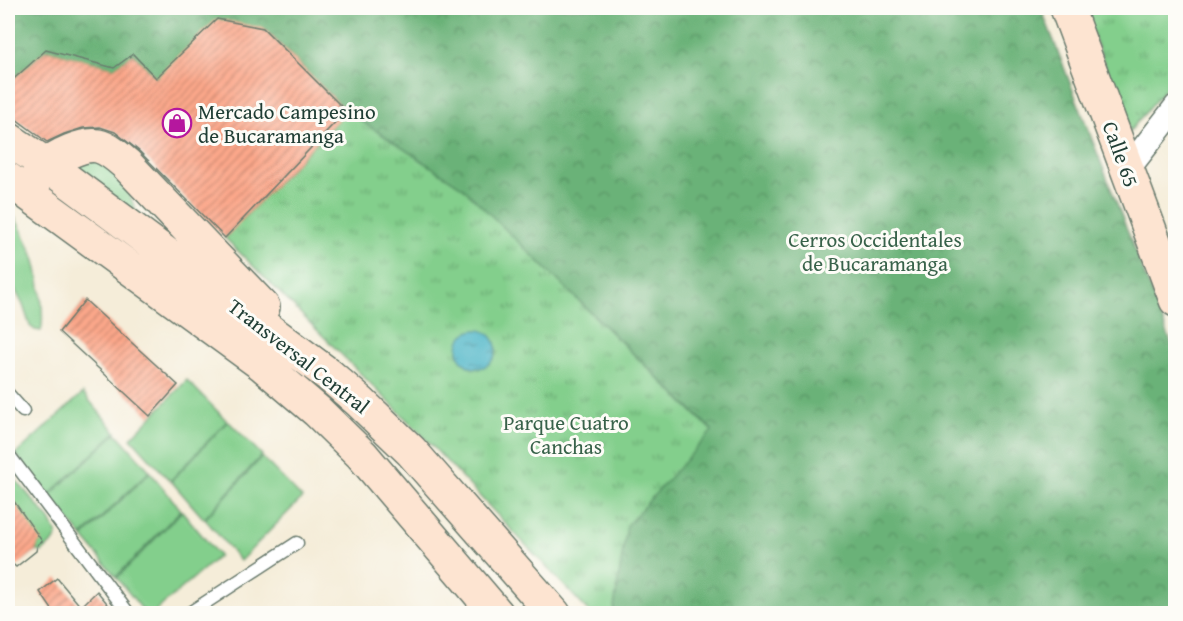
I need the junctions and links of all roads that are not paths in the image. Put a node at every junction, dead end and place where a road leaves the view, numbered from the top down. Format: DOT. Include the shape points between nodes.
graph roads {
  1 [pos="1067,8"];
  2 [pos="1176,107"];
  3 [pos="8,139"];
  4 [pos="47,165"];
  5 [pos="1127,170"];
  6 [pos="17,186"];
  7 [pos="1176,300"];
  8 [pos="329,375"];
  9 [pos="8,394"];
  10 [pos="23,411"];
  11 [pos="8,454"];
  12 [pos="297,543"];
  13 [pos="129,614"];
  14 [pos="188,614"];
  15 [pos="497,614"];
  16 [pos="554,614"];
  1 -- 5 [label="main road, Calle 65"];
  2 -- 5 [label="street"];
  3 -- 4 [label="main road, Transversal Central"];
  4 -- 6 [label="main road"];
  4 -- 8 [label="main road, Transversal Central"];
  4 -- 8 [label="main road" via="80,148 99,146 112,153"];
  5 -- 7 [label="main road, Calle 65"];
  6 -- 15 [label="main road, Transversal Central" via="263,365 317,411 362,455"];
  8 -- 16 [label="main road, Transversal Central" via="411,451"];
  9 -- 10 [label="lane"];
  11 -- 13 [label="lane"];
  12 -- 14 [label="lane"];
}
